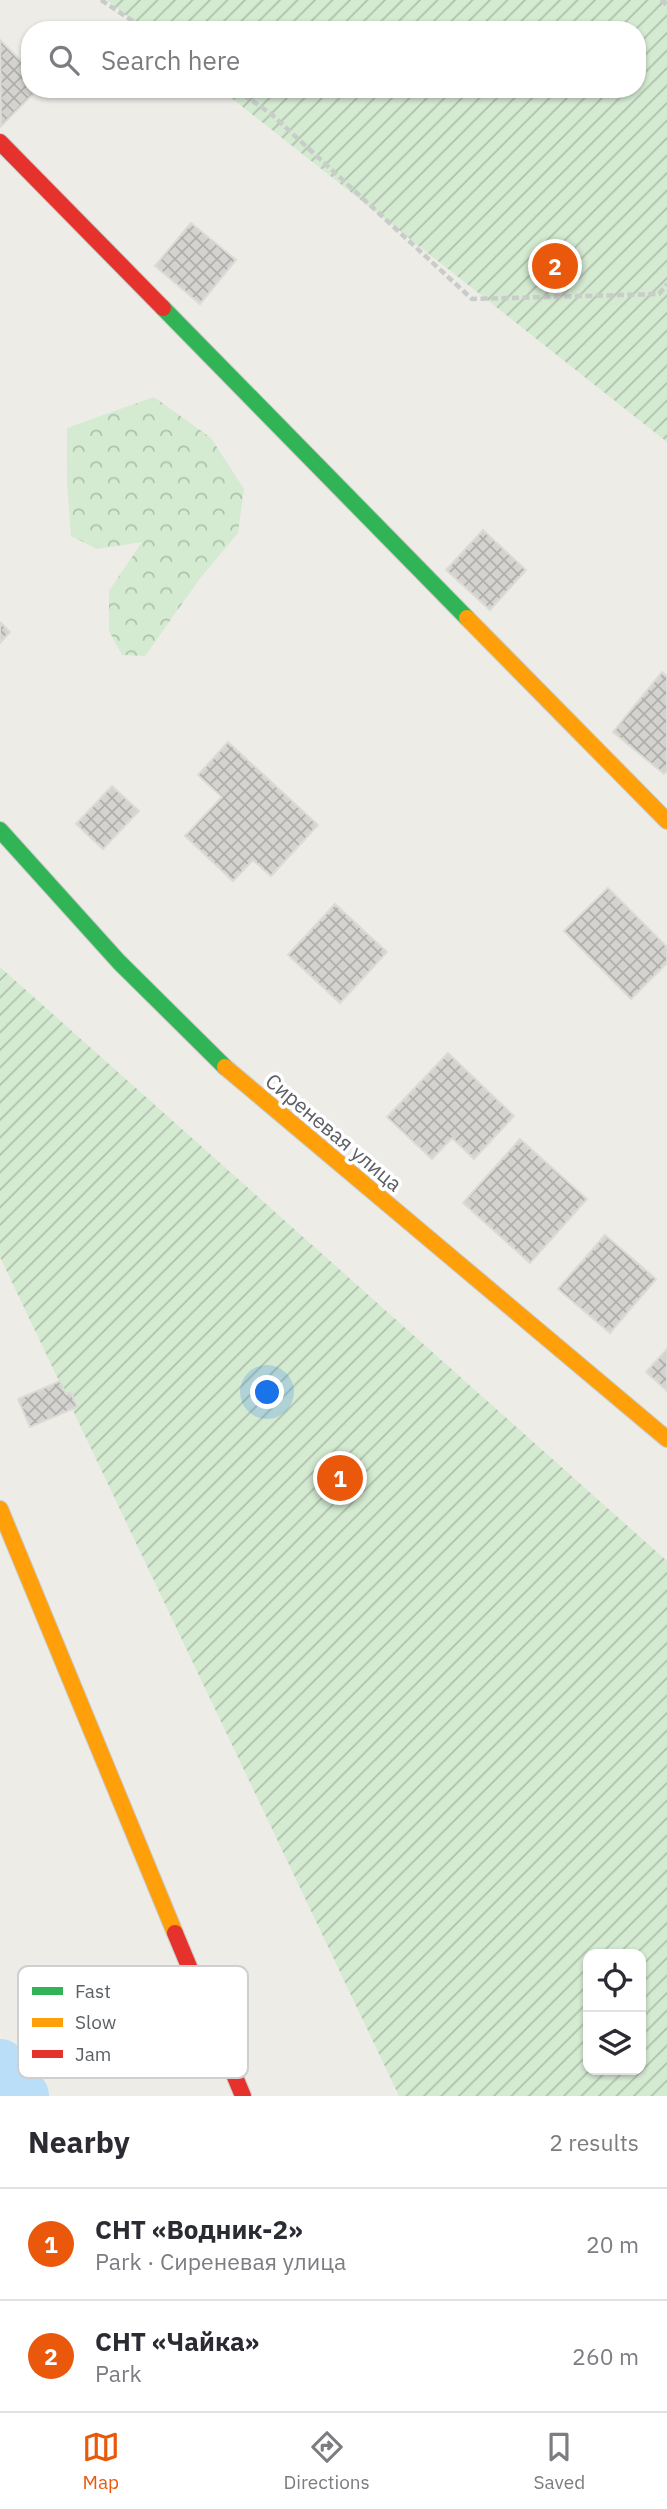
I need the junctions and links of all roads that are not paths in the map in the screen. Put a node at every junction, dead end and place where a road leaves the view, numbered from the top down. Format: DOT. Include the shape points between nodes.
graph roads {
  1 [pos="0,142"];
  2 [pos="667,821"];
  3 [pos="0,830"];
  4 [pos="667,1439"];
  5 [pos="0,1509"];
  6 [pos="189,1966"];
  7 [pos="236,2078"];
  8 [pos="243,2096"];
  1 -- 2 [label="street"];
  3 -- 4 [label="street, Сиреневая улица" via="119,962 226,1068"];
  5 -- 6 [label="street"];
  7 -- 8 [label="street"];
}
